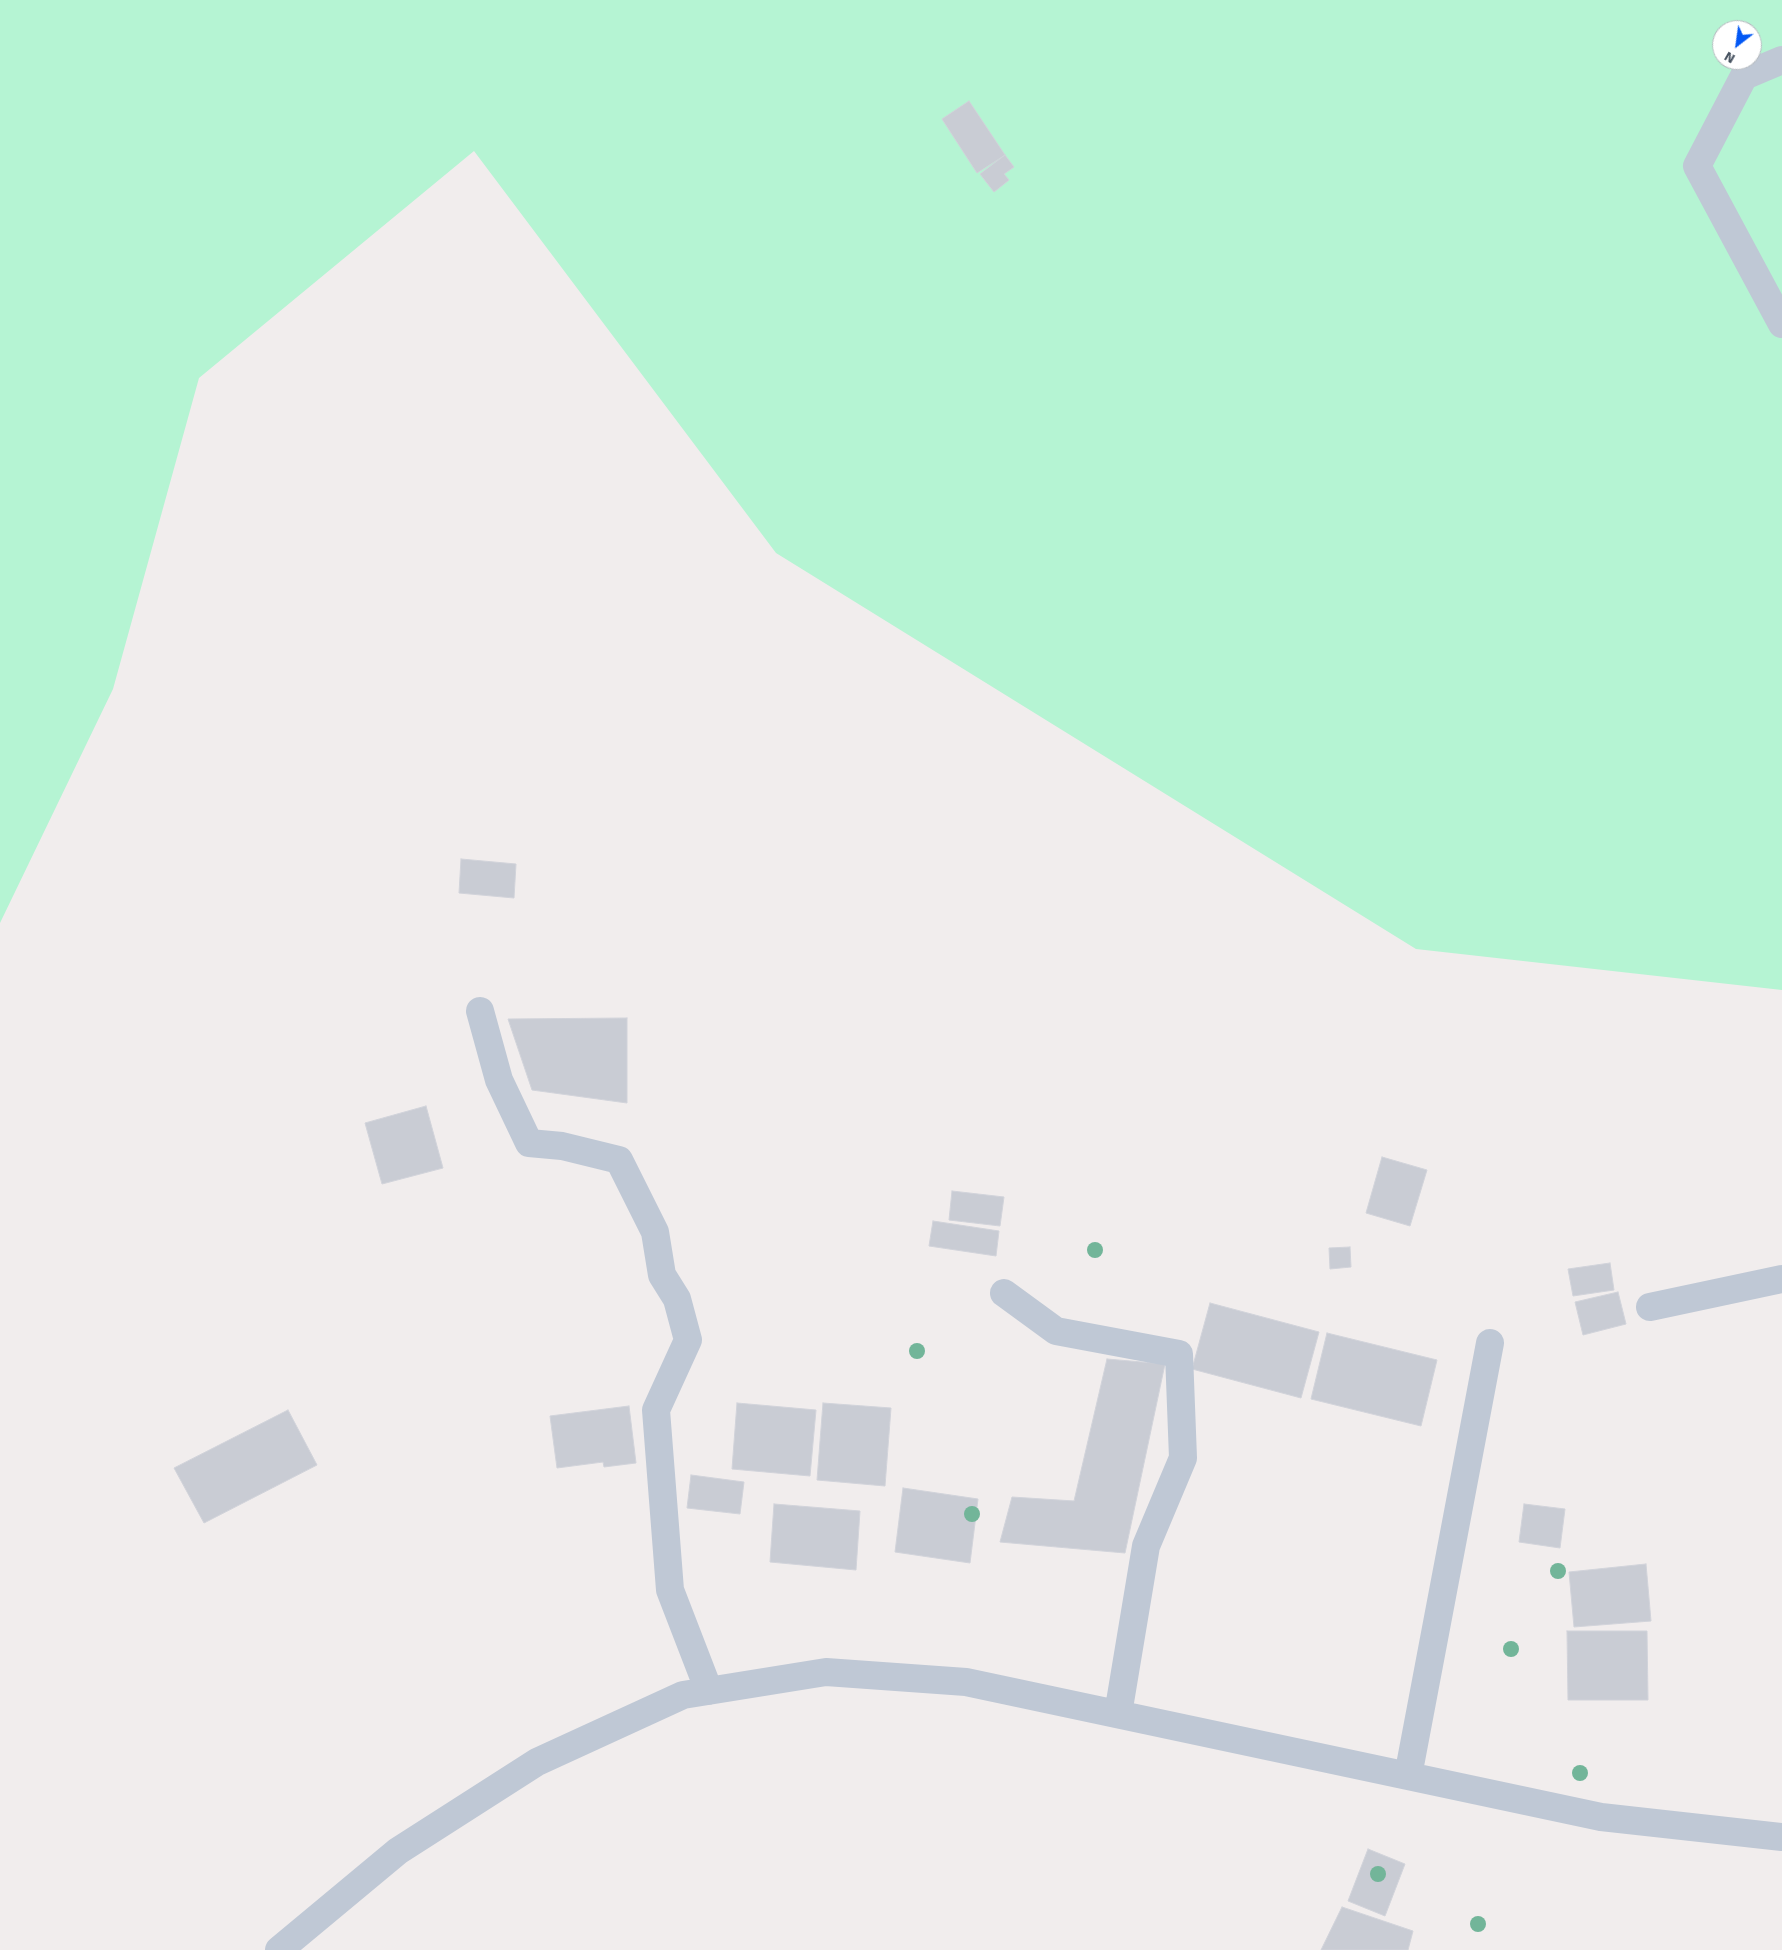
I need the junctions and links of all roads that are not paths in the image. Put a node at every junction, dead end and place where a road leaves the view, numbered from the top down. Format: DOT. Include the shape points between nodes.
graph roads {
  1 [pos="1782,60"];
  2 [pos="1782,324"];
  3 [pos="480,1011"];
  4 [pos="1782,1279"];
  5 [pos="1004,1293"];
  6 [pos="1650,1307"];
  7 [pos="1490,1342"];
  8 [pos="709,1691"];
  9 [pos="1118,1714"];
  10 [pos="1408,1776"];
  11 [pos="1782,1837"];
  12 [pos="279,1950"];
  1 -- 2 [label="street" via="1744,76 1697,166"];
  3 -- 8 [label="street" via="499,1080 530,1143 562,1146 619,1160 655,1232 662,1275 678,1299 688,1340 656,1410 670,1590"];
  4 -- 6 [label="street"];
  5 -- 9 [label="street" via="1056,1331 1179,1354 1183,1458 1146,1546"];
  7 -- 10 [label="street"];
  8 -- 9 [label="street" via="826,1672 966,1682"];
  8 -- 12 [label="street" via="683,1695 537,1762 398,1851"];
  9 -- 10 [label="street"];
  10 -- 11 [label="street" via="1601,1817"];
}
